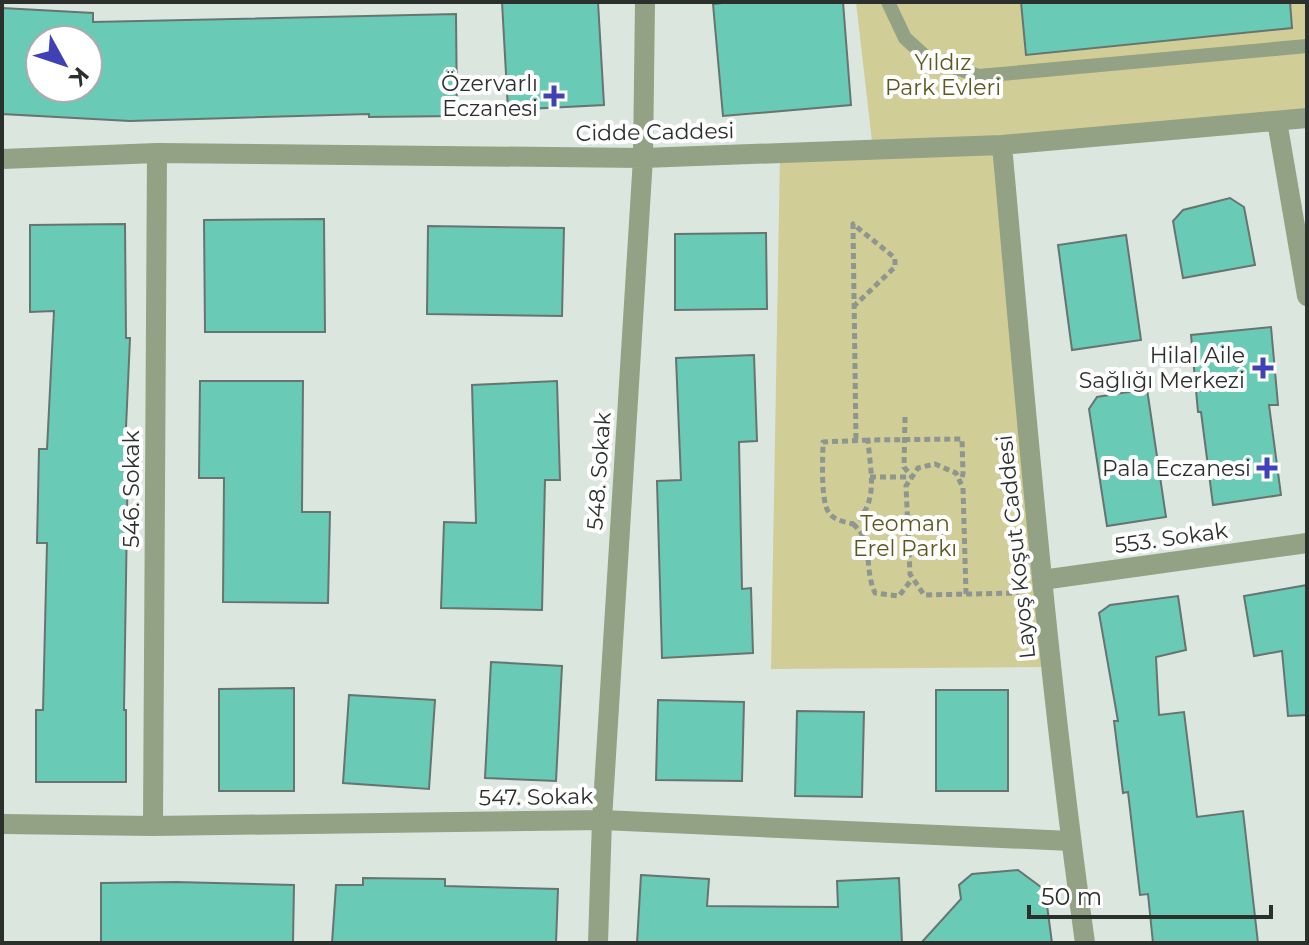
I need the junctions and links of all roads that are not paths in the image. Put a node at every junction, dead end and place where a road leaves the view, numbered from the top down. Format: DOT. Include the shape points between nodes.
graph roads {
  1 [pos="645,2"];
  2 [pos="888,2"];
  3 [pos="1307,46"];
  4 [pos="1307,118"];
  5 [pos="1277,121"];
  6 [pos="1002,145"];
  7 [pos="157,153"];
  8 [pos="643,158"];
  9 [pos="2,159"];
  10 [pos="1307,296"];
  11 [pos="1307,543"];
  12 [pos="1043,586"];
  13 [pos="602,820"];
  14 [pos="2,824"];
  15 [pos="153,826"];
  16 [pos="1071,841"];
  17 [pos="598,943"];
  18 [pos="1085,943"];
  1 -- 8 [label="street, 548. Sokak"];
  2 -- 3 [label="lane" via="905,38 927,58 979,76"];
  4 -- 5 [label="street, Cidde Caddesi"];
  5 -- 6 [label="street, Cidde Caddesi"];
  5 -- 10 [label="street"];
  6 -- 8 [label="street, Cidde Caddesi"];
  6 -- 12 [label="street, Layoş Koşut Caddesi"];
  7 -- 8 [label="street, Cidde Caddesi"];
  7 -- 9 [label="street, Cidde Caddesi"];
  7 -- 15 [label="street, 546. Sokak"];
  8 -- 13 [label="street, 548. Sokak"];
  11 -- 12 [label="street, 553. Sokak"];
  12 -- 16 [label="street, Layoş Koşut Caddesi"];
  13 -- 15 [label="street, 547. Sokak"];
  13 -- 16 [label="street, 547. Sokak"];
  13 -- 17 [label="street, 548. Sokak"];
  14 -- 15 [label="street, 547. Sokak"];
  16 -- 18 [label="street, Layoş Koşut Caddesi"];
}
